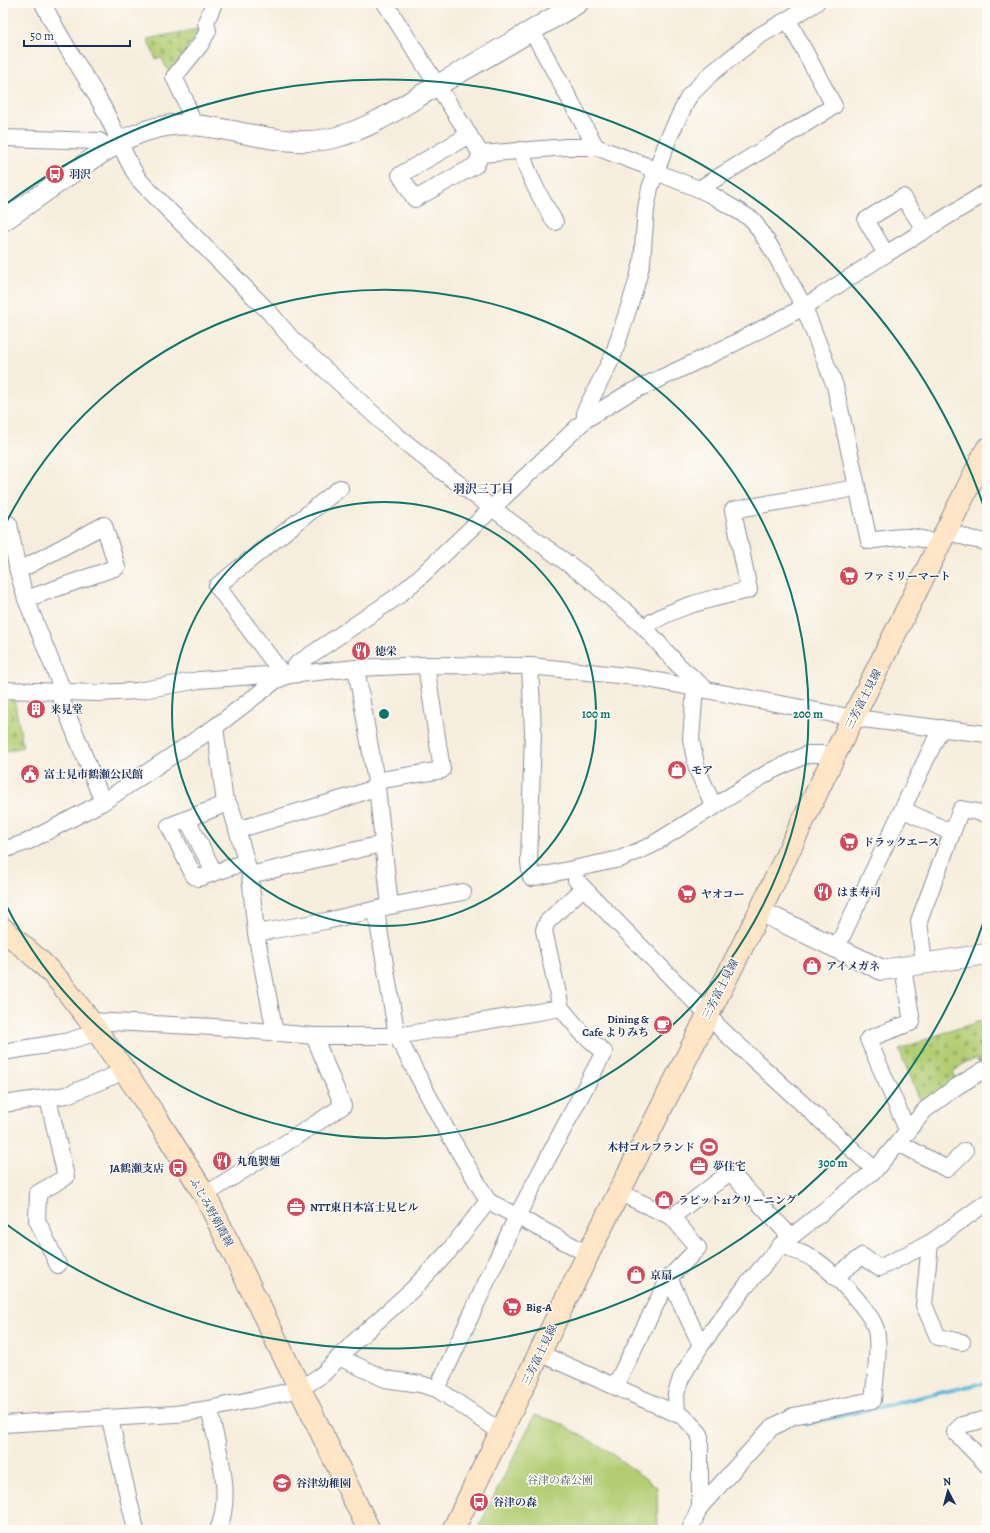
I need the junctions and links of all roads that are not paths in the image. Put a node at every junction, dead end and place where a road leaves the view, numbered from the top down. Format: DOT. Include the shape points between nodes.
graph roads {
  1 [pos="43,3"];
  2 [pos="214,3"];
  3 [pos="384,3"];
  4 [pos="578,3"];
  5 [pos="816,3"];
  6 [pos="788,20"];
  7 [pos="532,31"];
  8 [pos="436,86"];
  9 [pos="193,124"];
  10 [pos="469,135"];
  11 [pos="3,138"];
  12 [pos="114,144"];
  13 [pos="596,147"];
  14 [pos="521,150"];
  15 [pos="481,154"];
  16 [pos="656,172"];
  17 [pos="699,190"];
  18 [pos="987,192"];
  19 [pos="3,221"];
  20 [pos="555,222"];
  21 [pos="925,230"];
  22 [pos="886,254"];
  23 [pos="804,307"];
  24 [pos="585,420"];
  25 [pos="987,449"];
  26 [pos="340,488"];
  27 [pos="856,488"];
  28 [pos="493,508"];
  29 [pos="9,524"];
  30 [pos="943,538"];
  31 [pos="987,542"];
  32 [pos="18,571"];
  33 [pos="26,599"];
  34 [pos="644,627"];
  35 [pos="426,665"];
  36 [pos="530,666"];
  37 [pos="356,668"];
  38 [pos="287,675"];
  39 [pos="3,690"];
  40 [pos="702,690"];
  41 [pos="60,691"];
  42 [pos="854,718"];
  43 [pos="215,727"];
  44 [pos="942,728"];
  45 [pos="987,734"];
  46 [pos="835,754"];
  47 [pos="376,784"];
  48 [pos="103,802"];
  49 [pos="225,804"];
  50 [pos="714,807"];
  51 [pos="904,810"];
  52 [pos="987,814"];
  53 [pos="237,830"];
  54 [pos="952,833"];
  55 [pos="382,844"];
  56 [pos="3,850"];
  57 [pos="248,868"];
  58 [pos="569,871"];
  59 [pos="583,888"];
  60 [pos="463,892"];
  61 [pos="383,909"];
  62 [pos="760,911"];
  63 [pos="3,929"];
  64 [pos="256,933"];
  65 [pos="836,949"];
  66 [pos="987,954"];
  67 [pos="924,964"];
  68 [pos="903,968"];
  69 [pos="561,1008"];
  70 [pos="707,1015"];
  71 [pos="94,1027"];
  72 [pos="274,1033"];
  73 [pos="314,1036"];
  74 [pos="397,1036"];
  75 [pos="3,1052"];
  76 [pos="987,1068"];
  77 [pos="125,1071"];
  78 [pos="48,1098"];
  79 [pos="3,1104"];
  80 [pos="903,1137"];
  81 [pos="965,1151"];
  82 [pos="875,1170"];
  83 [pos="620,1193"];
  84 [pos="205,1195"];
  85 [pos="488,1201"];
  86 [pos="987,1202"];
  87 [pos="672,1217"];
  88 [pos="516,1218"];
  89 [pos="786,1241"];
  90 [pos="930,1243"];
  91 [pos="588,1254"];
  92 [pos="58,1265"];
  93 [pos="835,1277"];
  94 [pos="669,1278"];
  95 [pos="962,1342"];
  96 [pos="701,1345"];
  97 [pos="541,1354"];
  98 [pos="339,1357"];
  99 [pos="616,1386"];
  100 [pos="300,1389"];
  101 [pos="437,1389"];
  102 [pos="209,1409"];
  103 [pos="678,1414"];
  104 [pos="110,1419"];
  105 [pos="987,1419"];
  106 [pos="3,1424"];
  107 [pos="501,1432"];
  108 [pos="987,1465"];
  109 [pos="700,1507"];
  110 [pos="136,1530"];
  111 [pos="218,1530"];
  112 [pos="369,1530"];
  113 [pos="453,1530"];
  114 [pos="690,1530"];
  1 -- 12 [label="street" via="54,28 101,102"];
  2 -- 9 [label="street" via="206,22 208,31 174,77"];
  3 -- 8 [label="street"];
  4 -- 7 [label="street"];
  5 -- 6 [label="street"];
  6 -- 16 [label="street" via="759,36 732,56 689,96"];
  6 -- 17 [label="street" via="834,106"];
  7 -- 8 [label="street"];
  7 -- 13 [label="street"];
  8 -- 9 [label="street" via="360,129 325,140 287,140"];
  8 -- 10 [label="street"];
  9 -- 12 [label="street" via="152,128"];
  10 -- 15 [label="street"];
  10 -- 15 [label="street" via="400,175 415,199 476,165"];
  11 -- 12 [label="street"];
  12 -- 19 [label="street"];
  12 -- 28 [label="street" via="140,181 270,313 291,338 395,434"];
  13 -- 14 [label="street"];
  13 -- 16 [label="street"];
  14 -- 15 [label="street"];
  14 -- 20 [label="street" via="525,165"];
  16 -- 17 [label="street"];
  16 -- 24 [label="street" via="647,201 642,262 636,285 613,356 585,411"];
  17 -- 23 [label="street" via="753,220"];
  18 -- 21 [label="street"];
  21 -- 22 [label="street"];
  21 -- 22 [label="street" via="903,197 866,220"];
  22 -- 23 [label="street"];
  23 -- 24 [label="street" via="627,394"];
  23 -- 27 [label="street" via="834,386"];
  24 -- 28 [label="street"];
  25 -- 30 [label="main road, 三芳富士見線"];
  26 -- 38 [label="street" via="217,586"];
  27 -- 30 [label="street" via="869,541 903,536"];
  27 -- 34 [label="street" via="733,510 749,590 720,596 658,617"];
  28 -- 34 [label="street" via="589,579"];
  28 -- 38 [label="street" via="398,596 297,664"];
  29 -- 32 [label="street"];
  30 -- 31 [label="street"];
  30 -- 42 [label="main road, 三芳富士見線"];
  32 -- 33 [label="street"];
  32 -- 33 [label="street" via="104,525 117,567"];
  33 -- 41 [label="street"];
  34 -- 40 [label="street"];
  35 -- 36 [label="street"];
  35 -- 37 [label="street"];
  35 -- 47 [label="street" via="442,770"];
  36 -- 40 [label="street" via="637,677"];
  36 -- 58 [label="street" via="533,732 529,874 531,878"];
  37 -- 38 [label="street"];
  37 -- 47 [label="street"];
  38 -- 41 [label="street" via="199,680 137,691"];
  38 -- 43 [label="street" via="275,681"];
  39 -- 41 [label="street"];
  40 -- 42 [label="street"];
  40 -- 50 [label="street" via="691,739 697,768"];
  41 -- 48 [label="street"];
  42 -- 44 [label="street"];
  42 -- 46 [label="main road, 三芳富士見線"];
  43 -- 48 [label="street"];
  43 -- 49 [label="street"];
  44 -- 45 [label="street"];
  44 -- 51 [label="street"];
  46 -- 50 [label="street" via="808,754 771,771"];
  46 -- 62 [label="main road, 三芳富士見線"];
  47 -- 53 [label="street" via="349,797"];
  47 -- 55 [label="street"];
  48 -- 56 [label="street" via="27,842"];
  49 -- 53 [label="street" via="228,803"];
  49 -- 57 [label="street" via="169,826 194,876 199,878 214,872"];
  50 -- 58 [label="street" via="650,846 620,859"];
  51 -- 54 [label="street"];
  51 -- 65 [label="street"];
  52 -- 54 [label="street" via="961,809"];
  53 -- 57 [label="street"];
  54 -- 67 [label="street" via="919,921"];
  55 -- 57 [label="street"];
  55 -- 61 [label="street"];
  57 -- 64 [label="street"];
  58 -- 59 [label="street"];
  59 -- 69 [label="street" via="547,922 544,930"];
  59 -- 70 [label="street"];
  60 -- 61 [label="street"];
  61 -- 64 [label="street"];
  61 -- 74 [label="street"];
  62 -- 65 [label="street"];
  62 -- 70 [label="main road, 三芳富士見線"];
  63 -- 71 [label="main road, ふじみ野朝霞線" via="60,982"];
  64 -- 72 [label="street"];
  65 -- 68 [label="street" via="882,970"];
  66 -- 67 [label="street"];
  67 -- 68 [label="street"];
  68 -- 80 [label="street" via="912,1022 868,1038"];
  69 -- 74 [label="street"];
  69 -- 88 [label="street" via="581,1032 604,1052"];
  70 -- 82 [label="street"];
  70 -- 83 [label="main road, 三芳富士見線"];
  71 -- 72 [label="street" via="214,1027"];
  71 -- 75 [label="street" via="65,1042"];
  71 -- 77 [label="main road, ふじみ野朝霞線"];
  72 -- 73 [label="street"];
  73 -- 74 [label="street"];
  73 -- 84 [label="street" via="343,1106"];
  74 -- 85 [label="street" via="446,1131"];
  76 -- 80 [label="street" via="925,1110"];
  77 -- 78 [label="street" via="67,1095"];
  77 -- 84 [label="main road, ふじみ野朝霞線"];
  78 -- 79 [label="street"];
  78 -- 92 [label="street" via="66,1177 38,1193 37,1220"];
  80 -- 81 [label="street" via="947,1168"];
  80 -- 82 [label="street"];
  82 -- 89 [label="street"];
  83 -- 87 [label="street"];
  83 -- 91 [label="main road, 三芳富士見線"];
  84 -- 100 [label="main road, ふじみ野朝霞線"];
  85 -- 88 [label="street"];
  85 -- 98 [label="street" via="449,1251 418,1284"];
  86 -- 90 [label="street"];
  87 -- 89 [label="street" via="730,1172"];
  87 -- 94 [label="street" via="698,1248"];
  88 -- 91 [label="street"];
  88 -- 101 [label="street"];
  89 -- 93 [label="street" via="816,1260"];
  89 -- 96 [label="street" via="750,1280"];
  90 -- 93 [label="street" via="879,1268 862,1256"];
  90 -- 95 [label="street" via="924,1305 938,1337"];
  91 -- 97 [label="main road, 三芳富士見線"];
  93 -- 109 [label="street" via="870,1317 876,1331 873,1400 794,1416 771,1428"];
  94 -- 96 [label="street"];
  94 -- 99 [label="street"];
  96 -- 103 [label="street" via="681,1378 676,1394"];
  97 -- 99 [label="street"];
  97 -- 107 [label="main road, 三芳富士見線"];
  98 -- 100 [label="street" via="323,1374"];
  98 -- 101 [label="street" via="385,1379"];
  99 -- 103 [label="street"];
  100 -- 102 [label="street"];
  100 -- 112 [label="main road, ふじみ野朝霞線"];
  101 -- 107 [label="street"];
  102 -- 104 [label="street"];
  102 -- 111 [label="street" via="224,1478 225,1508"];
  103 -- 109 [label="street" via="700,1434"];
  104 -- 106 [label="street"];
  104 -- 110 [label="street"];
  105 -- 108 [label="street" via="962,1425 955,1432"];
  107 -- 113 [label="main road, 三芳富士見線"];
  109 -- 114 [label="street"];
}
